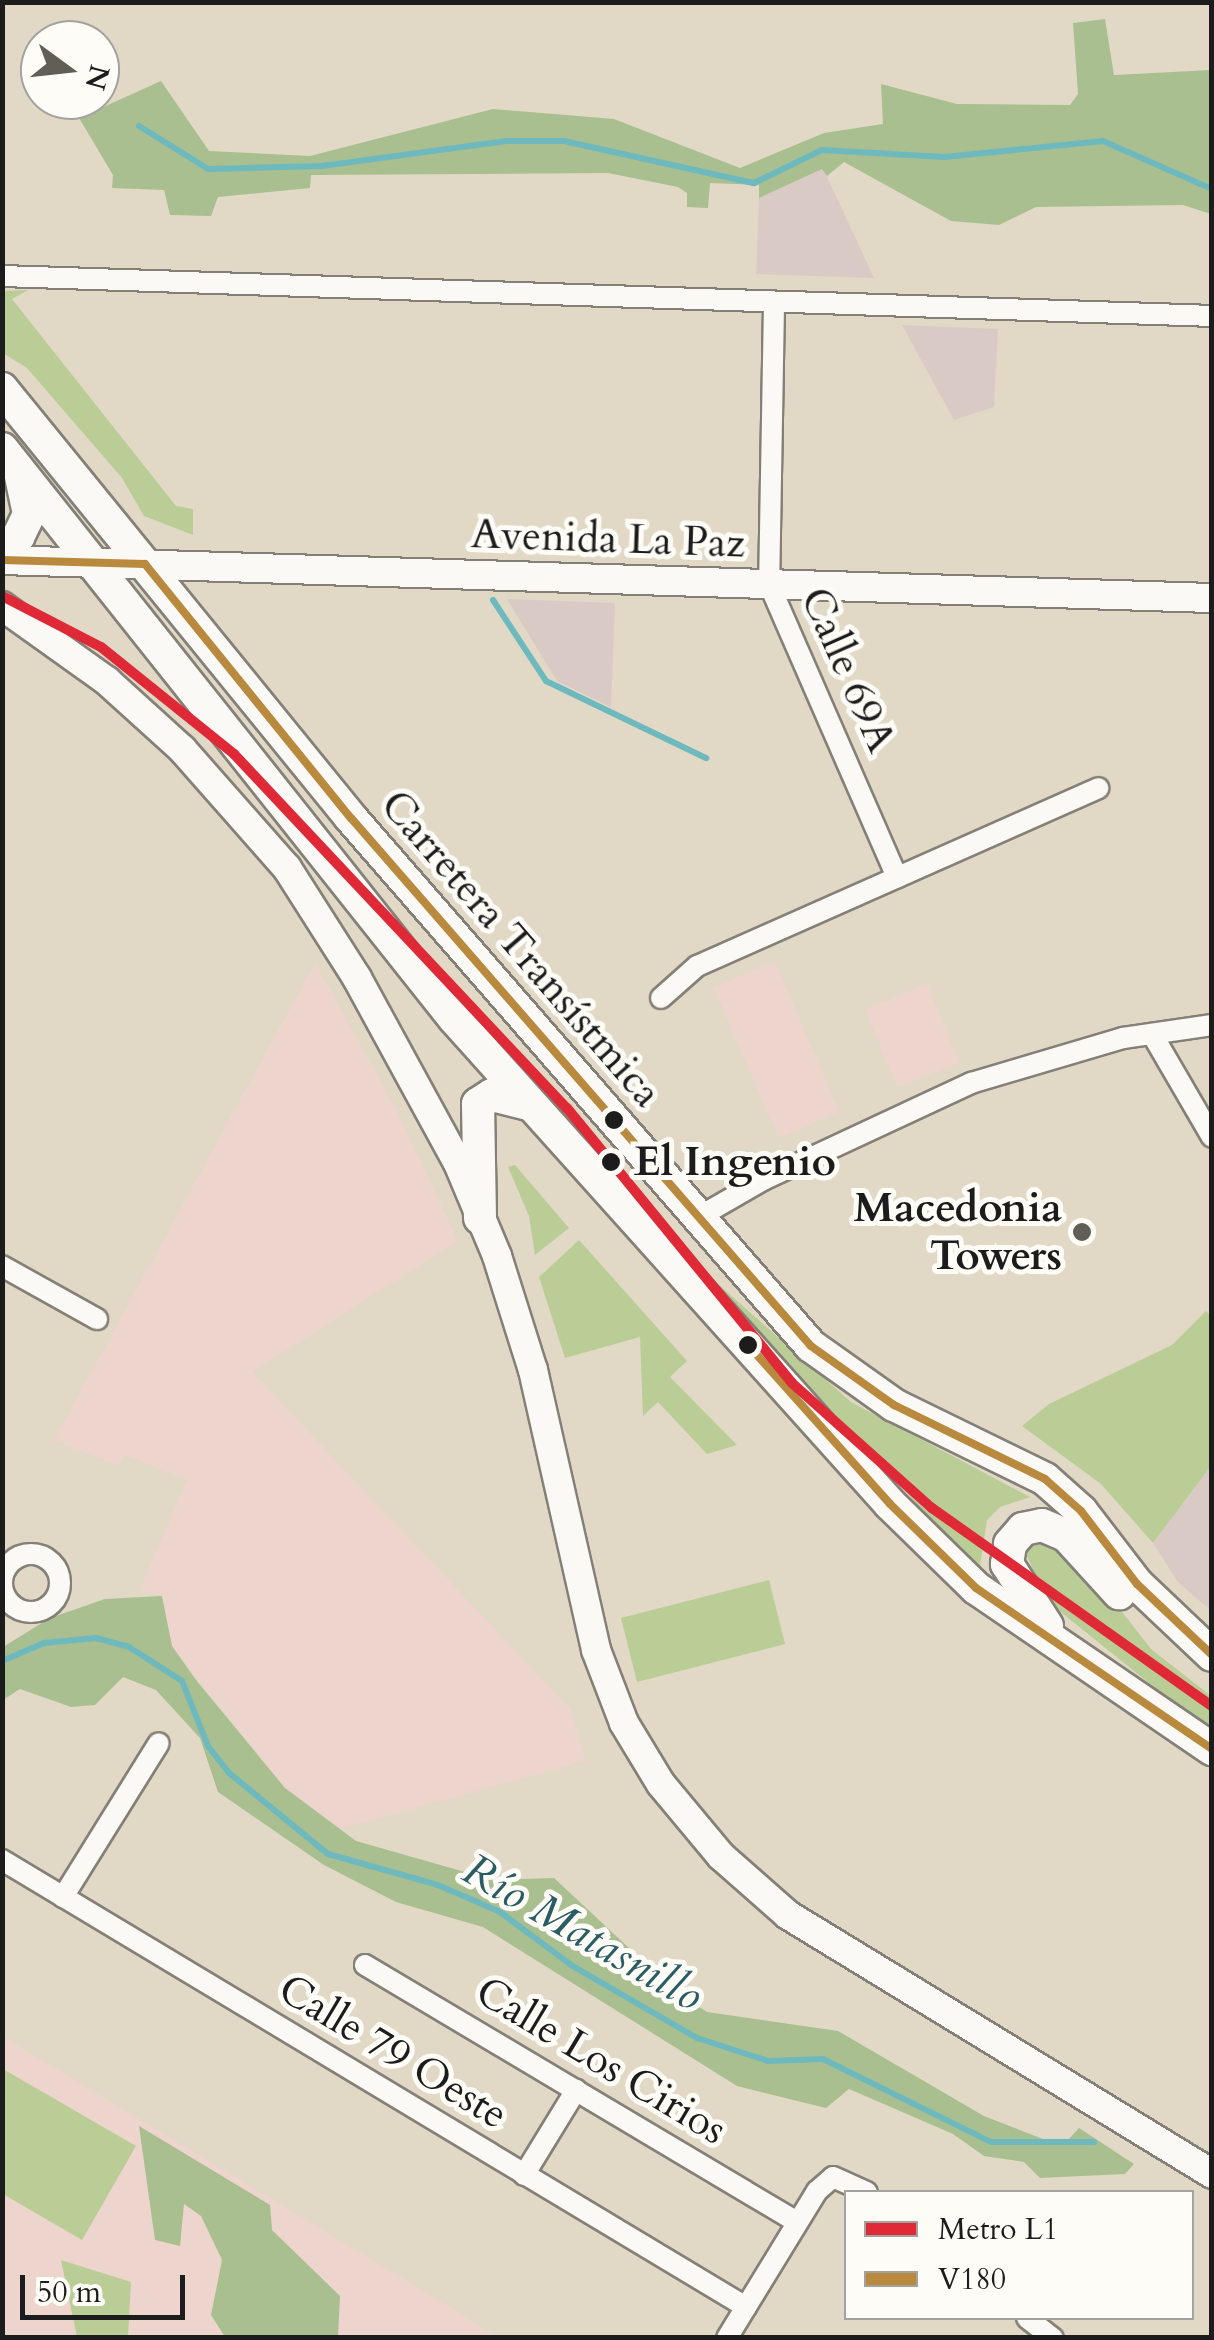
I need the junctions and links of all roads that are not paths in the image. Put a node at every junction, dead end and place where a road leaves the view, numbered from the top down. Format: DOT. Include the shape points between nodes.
graph roads {
  1 [pos="2,276"];
  2 [pos="774,304"];
  3 [pos="1212,316"];
  4 [pos="2,389"];
  5 [pos="10,458"];
  6 [pos="2,550"];
  7 [pos="2,560"];
  8 [pos="145,564"];
  9 [pos="96,565"];
  10 [pos="770,584"];
  11 [pos="1212,598"];
  12 [pos="2,606"];
  13 [pos="1098,788"];
  14 [pos="898,877"];
  15 [pos="661,998"];
  16 [pos="1212,1025"];
  17 [pos="1152,1034"];
  18 [pos="528,1104"];
  19 [pos="1212,1136"];
  20 [pos="480,1218"];
  21 [pos="697,1218"];
  22 [pos="2,1266"];
  23 [pos="97,1320"];
  24 [pos="1212,1654"];
  25 [pos="1081,1662"];
  26 [pos="1212,1670"];
  27 [pos="159,1743"];
  28 [pos="1212,1749"];
  29 [pos="2,1860"];
  30 [pos="63,1897"];
  31 [pos="366,1965"];
  32 [pos="576,2090"];
  33 [pos="1212,2174"];
  34 [pos="524,2175"];
  35 [pos="862,2190"];
  36 [pos="797,2222"];
  37 [pos="746,2307"];
  38 [pos="1030,2320"];
  39 [pos="727,2338"];
  40 [pos="1053,2338"];
  1 -- 2 [label="street"];
  2 -- 3 [label="street" via="898,301"];
  2 -- 10 [label="street, Calle 69A"];
  4 -- 8 [label="main road, Carretera Transístmica"];
  5 -- 6 [label="main road" via="29,514 22,532"];
  5 -- 9 [label="main road, Carretera Transístmica"];
  7 -- 9 [label="main road, Avenida La Paz"];
  8 -- 9 [label="main road, Avenida La Paz"];
  8 -- 10 [label="main road, Avenida La Paz"];
  8 -- 21 [label="main road, Carretera Transístmica" via="351,818"];
  9 -- 18 [label="main road, Carretera Transístmica"];
  10 -- 11 [label="main road, Avenida La Paz"];
  10 -- 14 [label="street, Calle 69A"];
  12 -- 20 [label="main road" via="107,680 182,749 287,868 357,978 458,1164"];
  13 -- 14 [label="street"];
  14 -- 15 [label="street" via="697,966"];
  16 -- 17 [label="street"];
  17 -- 19 [label="street"];
  17 -- 21 [label="street" via="919,1104"];
  18 -- 20 [label="main road" via="492,1095 478,1104"];
  18 -- 25 [label="main road, Carretera Transístmica" via="890,1504 976,1588"];
  20 -- 33 [label="main road" via="533,1370 596,1650 624,1723 660,1784 721,1856 788,1915"];
  21 -- 24 [label="main road, Carretera Transístmica" via="811,1346 894,1405 1045,1479 1081,1511 1137,1584"];
  22 -- 23 [label="street"];
  25 -- 26 [label="main road" via="1008,1572 1007,1550 1028,1527 1049,1526 1074,1540 1150,1629"];
  25 -- 28 [label="main road, Carretera Transístmica"];
  27 -- 30 [label="street"];
  29 -- 30 [label="street, Calle 79 Oeste"];
  30 -- 34 [label="street, Calle 79 Oeste"];
  31 -- 32 [label="street, Calle Los Cirios"];
  32 -- 34 [label="street"];
  32 -- 36 [label="street, Calle Los Cirios"];
  34 -- 37 [label="street, Calle 79 Oeste"];
  35 -- 36 [label="street" via="833,2178"];
  36 -- 37 [label="street"];
  37 -- 39 [label="street"];
  38 -- 40 [label="street"];
}
